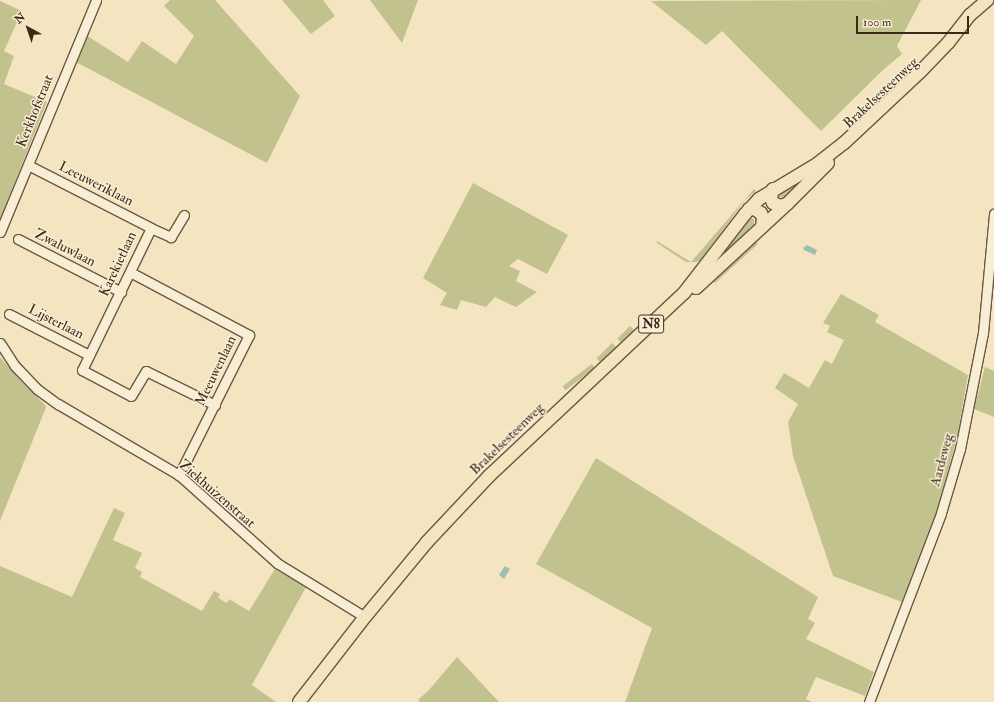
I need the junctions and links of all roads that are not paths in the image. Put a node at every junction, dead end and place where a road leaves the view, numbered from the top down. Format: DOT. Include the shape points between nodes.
graph roads {
  1 [pos="96,0"];
  2 [pos="988,0"];
  3 [pos="28,165"];
  4 [pos="774,189"];
  5 [pos="787,204"];
  6 [pos="749,209"];
  7 [pos="184,215"];
  8 [pos="994,220"];
  9 [pos="762,227"];
  10 [pos="151,228"];
  11 [pos="0,232"];
  12 [pos="18,239"];
  13 [pos="130,272"];
  14 [pos="120,292"];
  15 [pos="9,314"];
  16 [pos="0,343"];
  17 [pos="89,355"];
  18 [pos="215,405"];
  19 [pos="179,475"];
  20 [pos="365,617"];
  21 [pos="299,702"];
  22 [pos="308,702"];
  23 [pos="869,702"];
  1 -- 3 [label="street, Kerkhofstraat"];
  2 -- 4 [label="main road, Brakelsesteenweg / N8" via="970,16 921,71 844,143 817,164"];
  2 -- 5 [label="main road, Brakelsesteenweg / N8" via="984,12 947,52"];
  3 -- 10 [label="street, Leeuweriklaan"];
  3 -- 11 [label="street, Kerkhofstraat"];
  4 -- 5 [label="main road" via="771,198 773,203 780,206"];
  4 -- 6 [label="main road, Brakelsesteenweg / N8"];
  5 -- 9 [label="main road, Brakelsesteenweg / N8"];
  6 -- 9 [label="main road" via="761,213"];
  6 -- 20 [label="main road, Brakelsesteenweg / N8" via="684,293 489,476 427,542"];
  7 -- 10 [label="street, Karekietlaan" via="171,237"];
  8 -- 23 [label="street, Aardeweg" via="983,333 960,449 941,513"];
  9 -- 22 [label="main road, Brakelsesteenweg / N8" via="570,404 464,509 359,634"];
  10 -- 13 [label="street, Karekietlaan"];
  12 -- 14 [label="street, Zwaluwlaan"];
  13 -- 14 [label="street, Karekietlaan"];
  13 -- 18 [label="street, Meeuwenlaan" via="249,335"];
  14 -- 17 [label="street, Karekietlaan"];
  15 -- 17 [label="street, Lijsterlaan"];
  16 -- 19 [label="street, Ziekhuizenstraat" via="15,366 48,397"];
  17 -- 18 [label="street, Karekietlaan" via="82,370 131,396 146,371"];
  18 -- 19 [label="street, Meeuwenlaan"];
  19 -- 20 [label="street, Ziekhuizenstraat" via="277,564"];
  20 -- 21 [label="main road, Brakelsesteenweg / N8"];
}
